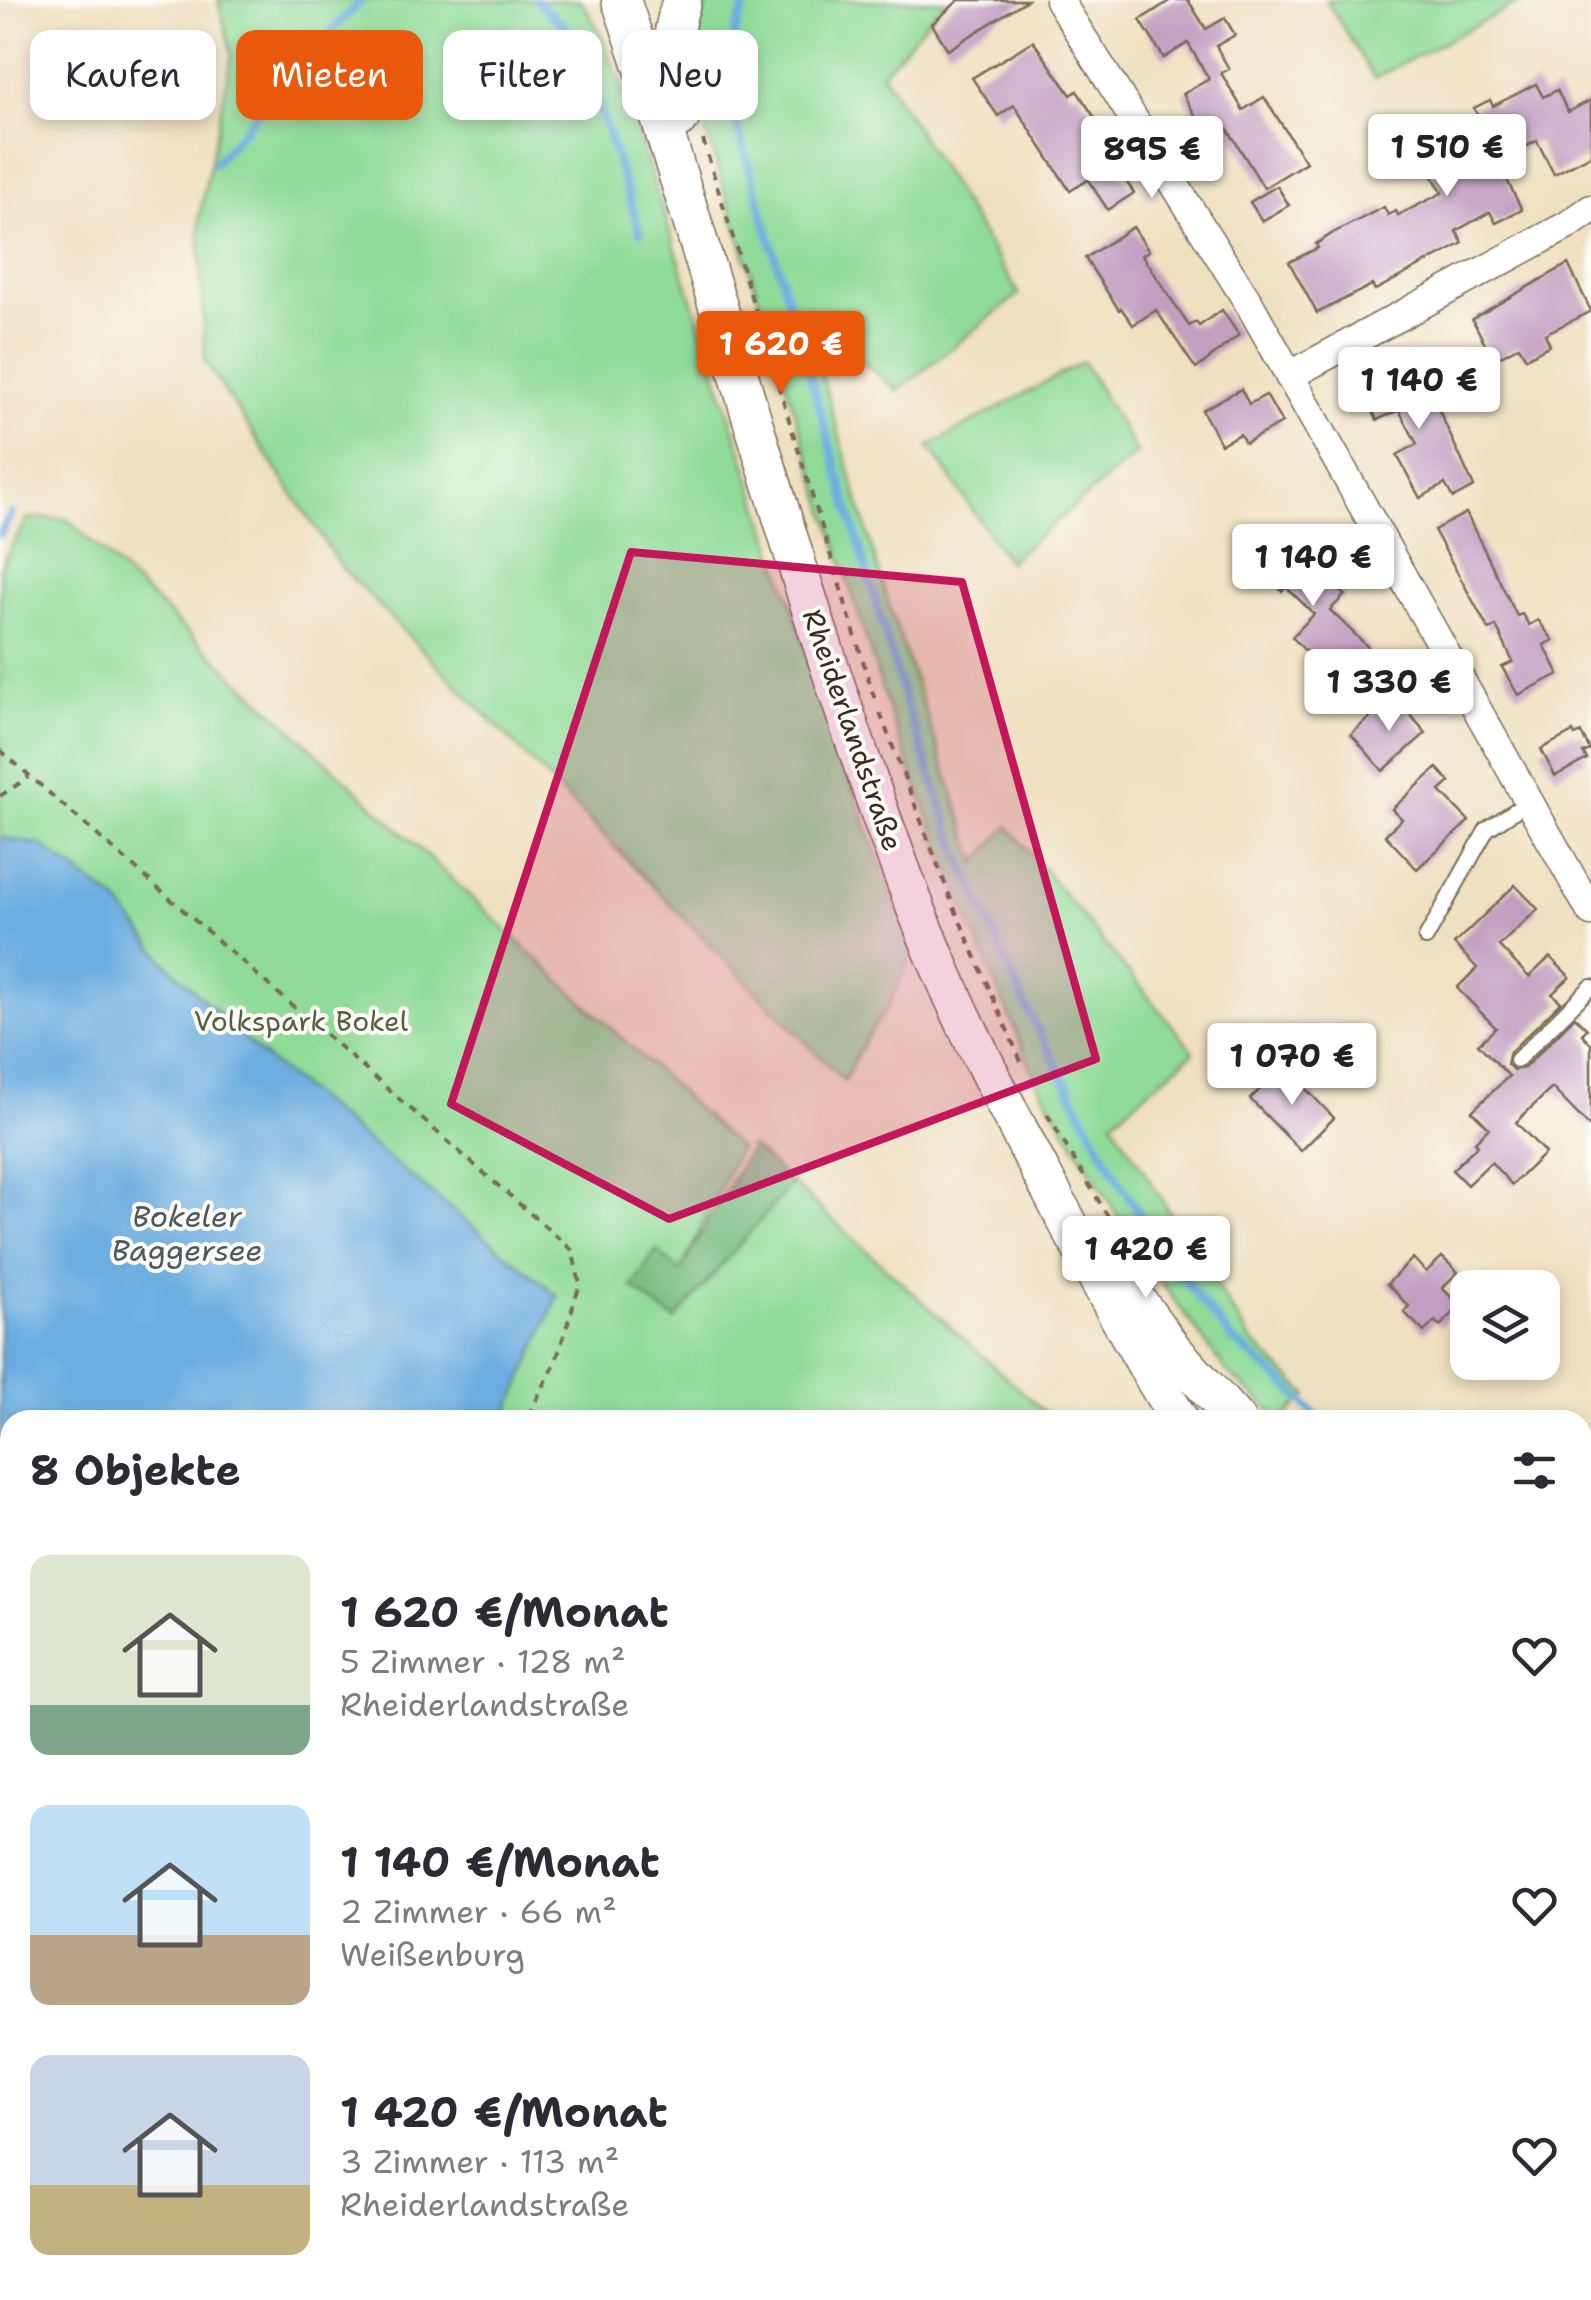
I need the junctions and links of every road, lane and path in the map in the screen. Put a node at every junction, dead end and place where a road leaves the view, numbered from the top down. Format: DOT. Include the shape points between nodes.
graph roads {
  1 [pos="595,0"];
  2 [pos="621,0"];
  3 [pos="682,0"];
  4 [pos="1059,0"];
  5 [pos="631,30"];
  6 [pos="622,59"];
  7 [pos="662,120"];
  8 [pos="702,138"];
  9 [pos="679,174"];
  10 [pos="1591,210"];
  11 [pos="1289,376"];
  12 [pos="0,750"];
  13 [pos="29,776"];
  14 [pos="0,796"];
  15 [pos="1528,802"];
  16 [pos="1591,912"];
  17 [pos="1426,938"];
  18 [pos="1591,987"];
  19 [pos="1518,1060"];
  20 [pos="1026,1073"];
  21 [pos="1043,1106"];
  22 [pos="1062,1212"];
  23 [pos="1123,1242"];
  24 [pos="531,1410"];
  25 [pos="1173,1410"];
  26 [pos="1227,1410"];
  1 -- 6 [label="main road"];
  2 -- 5 [label="main road, Rheiderlandstraße"];
  3 -- 9 [label="main road" via="671,68 685,140"];
  4 -- 11 [label="street"];
  7 -- 9 [label="main road, Rheiderlandstraße"];
  8 -- 20 [label="path" via="877,705"];
  9 -- 22 [label="main road, Rheiderlandstraße" via="869,784 980,1055"];
  10 -- 11 [label="street"];
  11 -- 15 [label="street"];
  12 -- 13 [label="path"];
  13 -- 14 [label="path"];
  13 -- 24 [label="path" via="572,1250 580,1284 555,1364"];
  15 -- 16 [label="street"];
  15 -- 17 [label="lane" via="1487,829"];
  18 -- 19 [label="lane"];
  21 -- 23 [label="path"];
  22 -- 25 [label="main road, Rheiderlandstraße"];
  22 -- 26 [label="main road"];
}
